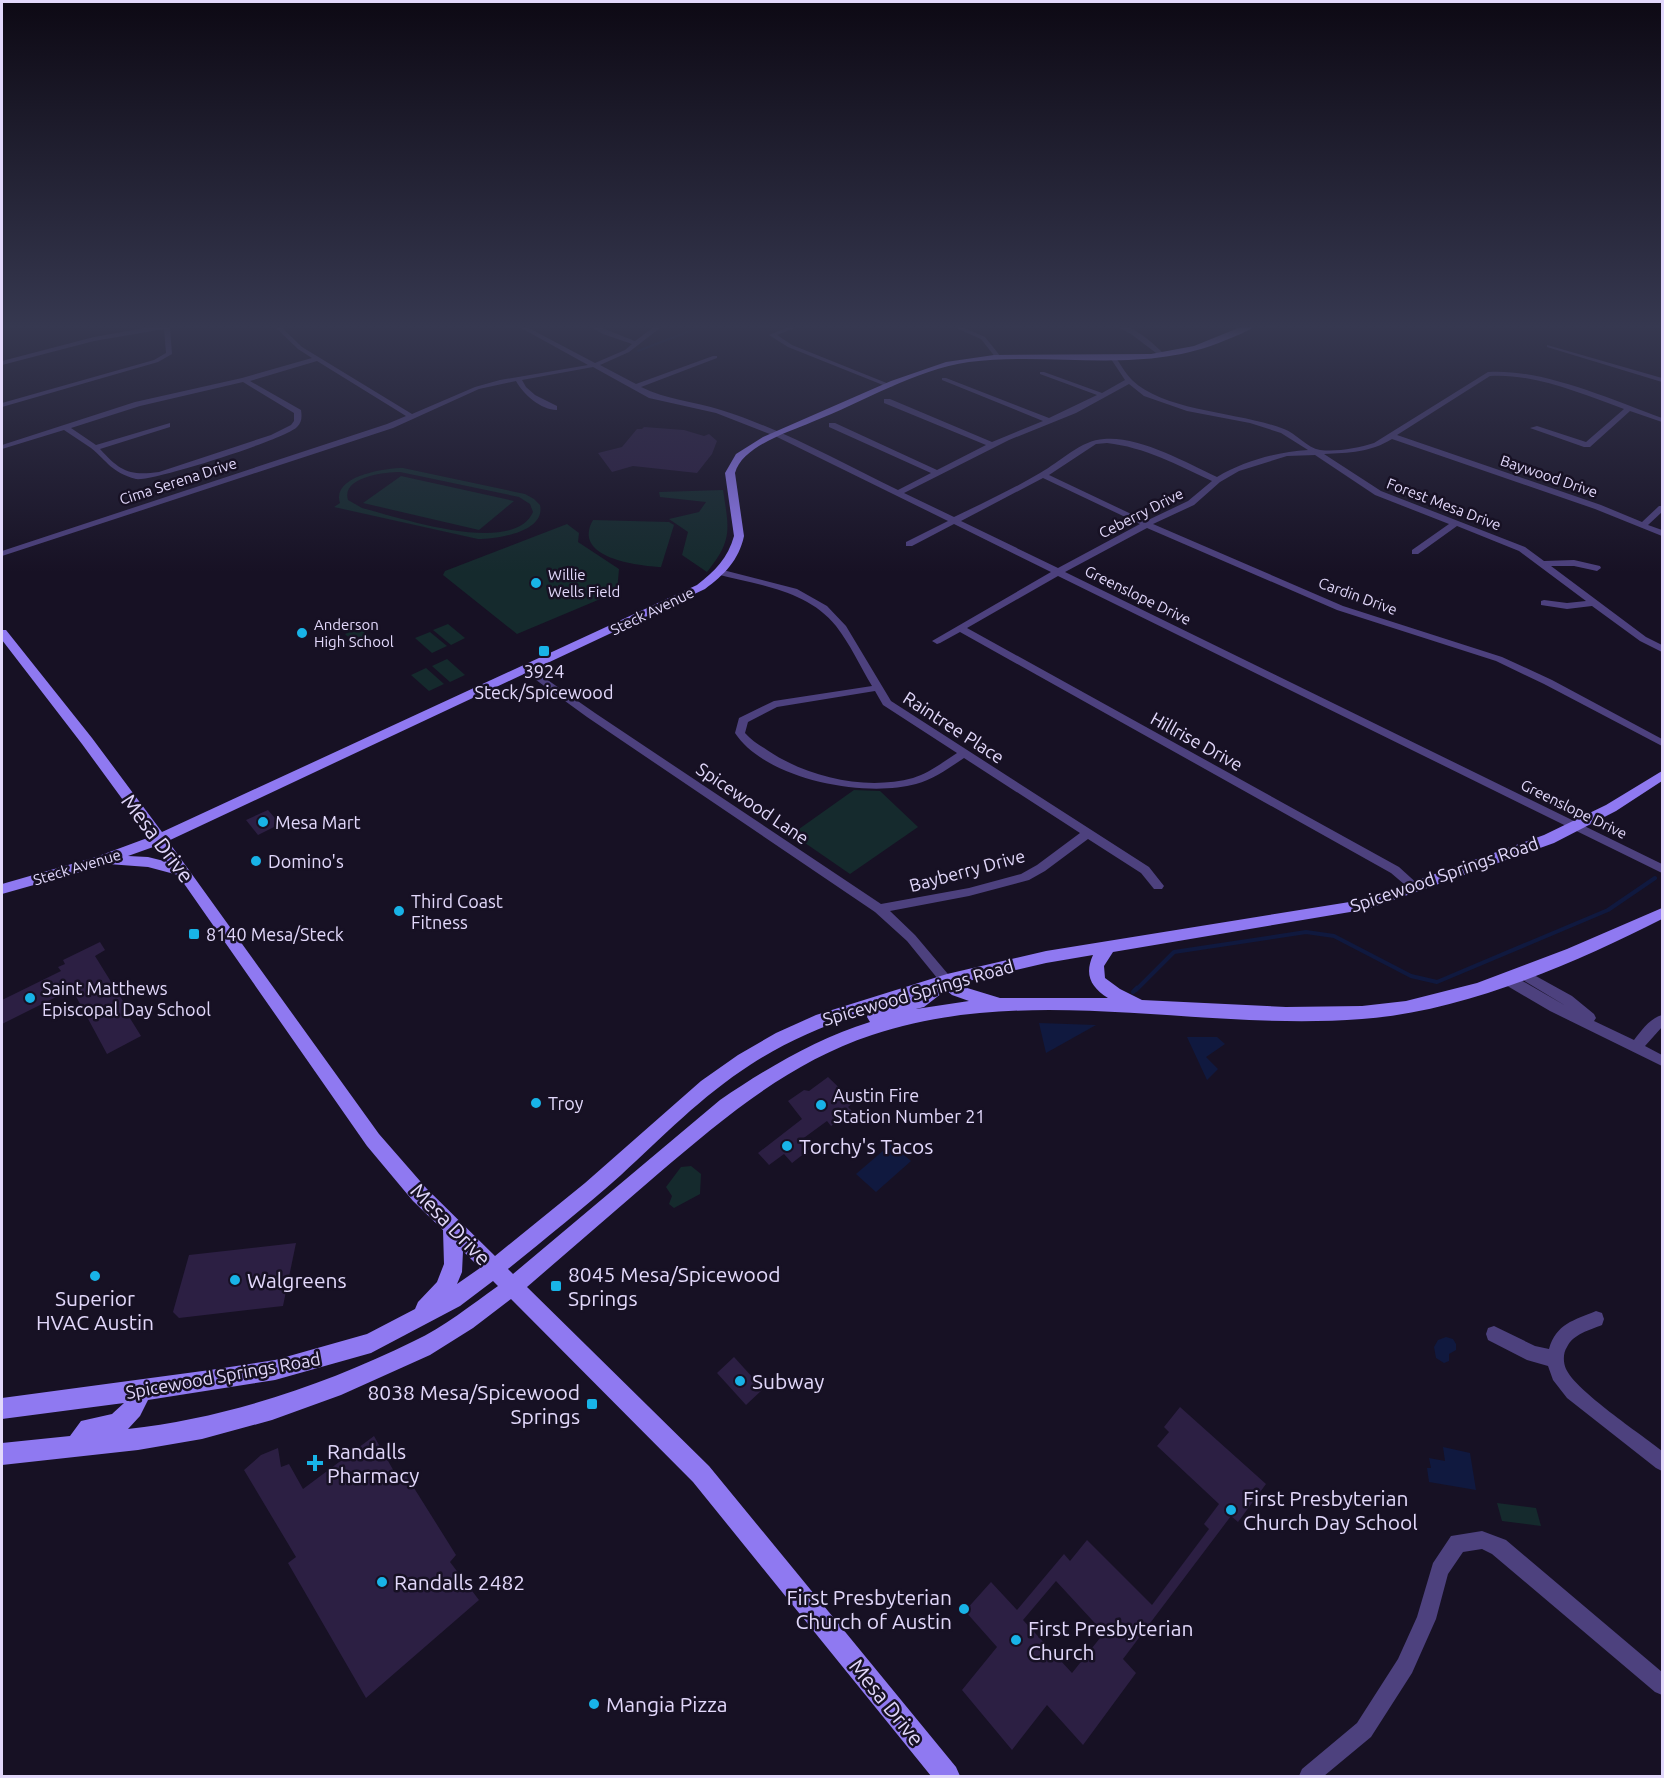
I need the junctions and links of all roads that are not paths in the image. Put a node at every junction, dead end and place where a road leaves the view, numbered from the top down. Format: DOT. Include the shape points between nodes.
graph roads {
  1 [pos="131,407"];
  2 [pos="289,407"];
  3 [pos="396,407"];
  4 [pos="434,407"];
  5 [pos="696,407"];
  6 [pos="841,407"];
  7 [pos="901,407"];
  8 [pos="1015,407"];
  9 [pos="1080,407"];
  10 [pos="1186,407"];
  11 [pos="1437,407"];
  12 [pos="1626,407"];
  13 [pos="1629,408"];
  14 [pos="412,417"];
  15 [pos="1048,420"];
  16 [pos="1662,420"];
  17 [pos="832,424"];
  18 [pos="167,425"];
  19 [pos="65,427"];
  20 [pos="1534,428"];
  21 [pos="777,434"];
  22 [pos="1392,436"];
  23 [pos="992,445"];
  24 [pos="2,447"];
  25 [pos="95,448"];
  26 [pos="1318,452"];
  27 [pos="937,473"];
  28 [pos="1042,475"];
  29 [pos="1217,480"];
  30 [pos="898,493"];
  31 [pos="1662,508"];
  32 [pos="954,521"];
  33 [pos="1456,523"];
  34 [pos="1147,524"];
  35 [pos="1643,525"];
  36 [pos="1662,533"];
  37 [pos="909,544"];
  38 [pos="1415,552"];
  39 [pos="2,554"];
  40 [pos="1544,564"];
  41 [pos="1597,568"];
  42 [pos="719,572"];
  43 [pos="1058,572"];
  44 [pos="1544,603"];
  45 [pos="1592,603"];
  46 [pos="960,628"];
  47 [pos="4,640"];
  48 [pos="937,641"];
  49 [pos="1662,649"];
  50 [pos="526,669"];
  51 [pos="876,688"];
  52 [pos="1662,743"];
  53 [pos="963,754"];
  54 [pos="1662,775"];
  55 [pos="1575,827"];
  56 [pos="1088,833"];
  57 [pos="157,840"];
  58 [pos="101,861"];
  59 [pos="1662,869"];
  60 [pos="181,870"];
  61 [pos="1158,886"];
  62 [pos="1415,887"];
  63 [pos="2,889"];
  64 [pos="879,909"];
  65 [pos="1662,913"];
  66 [pos="1109,946"];
  67 [pos="1516,977"];
  68 [pos="947,980"];
  69 [pos="1002,1005"];
  70 [pos="1156,1008"];
  71 [pos="949,1010"];
  72 [pos="1662,1020"];
  73 [pos="836,1041"];
  74 [pos="1636,1048"];
  75 [pos="1662,1061"];
  76 [pos="452,1227"];
  77 [pos="494,1269"];
  78 [pos="512,1287"];
  79 [pos="1596,1319"];
  80 [pos="411,1324"];
  81 [pos="1494,1334"];
  82 [pos="1555,1359"];
  83 [pos="141,1390"];
  84 [pos="2,1408"];
  85 [pos="76,1446"];
  86 [pos="2,1454"];
  87 [pos="1662,1462"];
  88 [pos="1662,1685"];
  89 [pos="947,1776"];
  90 [pos="1309,1776"];
  1 -- 19 [label="street"];
  2 -- 25 [label="street" via="298,412 298,421 274,437 147,476 119,470"];
  3 -- 14 [label="street"];
  4 -- 14 [label="street, Cima Serena Drive"];
  5 -- 21 [label="street, Greenslope Drive" via="718,411"];
  6 -- 21 [label="street, Steck Avenue"];
  7 -- 23 [label="street"];
  8 -- 15 [label="street"];
  9 -- 15 [label="street"];
  10 -- 26 [label="street, Forest Mesa Drive" via="1284,431"];
  11 -- 22 [label="street, Ceberry Drive"];
  12 -- 13 [label="street, Ceberry Drive"];
  13 -- 16 [label="street, Ceberry Drive"];
  13 -- 20 [label="street" via="1587,445"];
  14 -- 39 [label="street, Cima Serena Drive"];
  15 -- 23 [label="street"];
  17 -- 27 [label="street"];
  18 -- 25 [label="street"];
  19 -- 24 [label="street"];
  19 -- 25 [label="street"];
  21 -- 30 [label="street, Greenslope Drive"];
  21 -- 42 [label="street, Steck Avenue" via="751,447 733,463 730,473 739,536 733,554"];
  22 -- 26 [label="street, Ceberry Drive" via="1367,448"];
  22 -- 35 [label="street, Baywood Drive"];
  23 -- 27 [label="street"];
  26 -- 29 [label="street, Ceberry Drive" via="1270,457"];
  26 -- 33 [label="street, Forest Mesa Drive" via="1378,493"];
  27 -- 30 [label="street"];
  28 -- 29 [label="street" via="1094,442 1112,440"];
  28 -- 32 [label="street"];
  28 -- 34 [label="street, Cardin Drive"];
  29 -- 34 [label="street, Ceberry Drive" via="1191,503"];
  30 -- 32 [label="street, Greenslope Drive"];
  31 -- 35 [label="street"];
  32 -- 37 [label="street"];
  32 -- 43 [label="street, Greenslope Drive"];
  33 -- 38 [label="street"];
  33 -- 40 [label="street, Forest Mesa Drive" via="1505,542"];
  34 -- 43 [label="street, Ceberry Drive"];
  34 -- 52 [label="street, Cardin Drive" via="1340,608 1499,659"];
  35 -- 36 [label="street, Baywood Drive"];
  40 -- 41 [label="street" via="1574,563"];
  40 -- 45 [label="street, Forest Mesa Drive"];
  42 -- 50 [label="street, Steck Avenue" via="687,595"];
  42 -- 51 [label="street, Raintree Place" via="794,591 824,608 841,626"];
  43 -- 46 [label="street, Ceberry Drive"];
  43 -- 55 [label="street, Greenslope Drive"];
  44 -- 45 [label="street"];
  45 -- 49 [label="street, Forest Mesa Drive"];
  46 -- 48 [label="street, Ceberry Drive"];
  46 -- 62 [label="street, Hillrise Drive" via="1395,870"];
  47 -- 57 [label="street, Mesa Drive" via="73,723"];
  50 -- 57 [label="street, Steck Avenue"];
  50 -- 64 [label="street, Spicewood Lane"];
  51 -- 53 [label="street, Raintree Place" via="897,711"];
  51 -- 53 [label="street" via="774,704 743,720 740,733 791,769 868,785 916,780"];
  53 -- 56 [label="street, Raintree Place"];
  54 -- 55 [label="street, Spicewood Springs Road"];
  55 -- 59 [label="street, Greenslope Drive"];
  55 -- 62 [label="street, Spicewood Springs Road"];
  56 -- 61 [label="street, Raintree Place" via="1145,870"];
  56 -- 64 [label="street, Bayberry Drive" via="1025,877"];
  57 -- 58 [label="street, Steck Avenue"];
  57 -- 60 [label="street, Mesa Drive"];
  58 -- 60 [label="street" via="141,861"];
  58 -- 63 [label="street, Steck Avenue"];
  60 -- 76 [label="street, Mesa Drive" via="373,1140"];
  62 -- 66 [label="street, Spicewood Springs Road" via="1363,905"];
  64 -- 68 [label="street, Spicewood Lane" via="911,938"];
  65 -- 67 [label="street, Spicewood Springs Road"];
  66 -- 68 [label="street, Spicewood Springs Road"];
  66 -- 70 [label="street" via="1095,967 1103,987 1121,998"];
  67 -- 70 [label="street, Spicewood Springs Road" via="1429,1004 1380,1011 1284,1013"];
  67 -- 74 [label="street" via="1555,1007"];
  68 -- 69 [label="street" via="958,991"];
  68 -- 71 [label="street"];
  68 -- 73 [label="street" via="918,1002 871,1019"];
  68 -- 77 [label="street, Spicewood Springs Road" via="822,1020 744,1060 706,1086 592,1189"];
  69 -- 70 [label="street, Spicewood Springs Road"];
  69 -- 71 [label="street, Spicewood Springs Road"];
  71 -- 73 [label="street, Spicewood Springs Road" via="912,1017"];
  72 -- 74 [label="street"];
  73 -- 78 [label="street, Spicewood Springs Road" via="796,1060 726,1105"];
  74 -- 75 [label="street"];
  76 -- 77 [label="street, Mesa Drive"];
  76 -- 80 [label="street" via="455,1269 451,1280"];
  77 -- 78 [label="street, Mesa Drive"];
  77 -- 80 [label="street, Spicewood Springs Road"];
  78 -- 85 [label="street, Spicewood Springs Road" via="423,1348 341,1384 272,1409 202,1428"];
  78 -- 89 [label="street, Mesa Drive" via="701,1474"];
  79 -- 82 [label="street" via="1570,1330 1560,1341"];
  80 -- 83 [label="street, Spicewood Springs Road" via="371,1343 275,1370"];
  81 -- 82 [label="street" via="1533,1354"];
  82 -- 87 [label="street" via="1559,1374 1573,1392"];
  83 -- 84 [label="street, Spicewood Springs Road"];
  83 -- 85 [label="street" via="135,1406 120,1424 89,1429"];
  85 -- 86 [label="street, Spicewood Springs Road"];
  88 -- 90 [label="street" via="1499,1547 1482,1539 1458,1543 1440,1570 1426,1619 1405,1666 1364,1730"];
}
